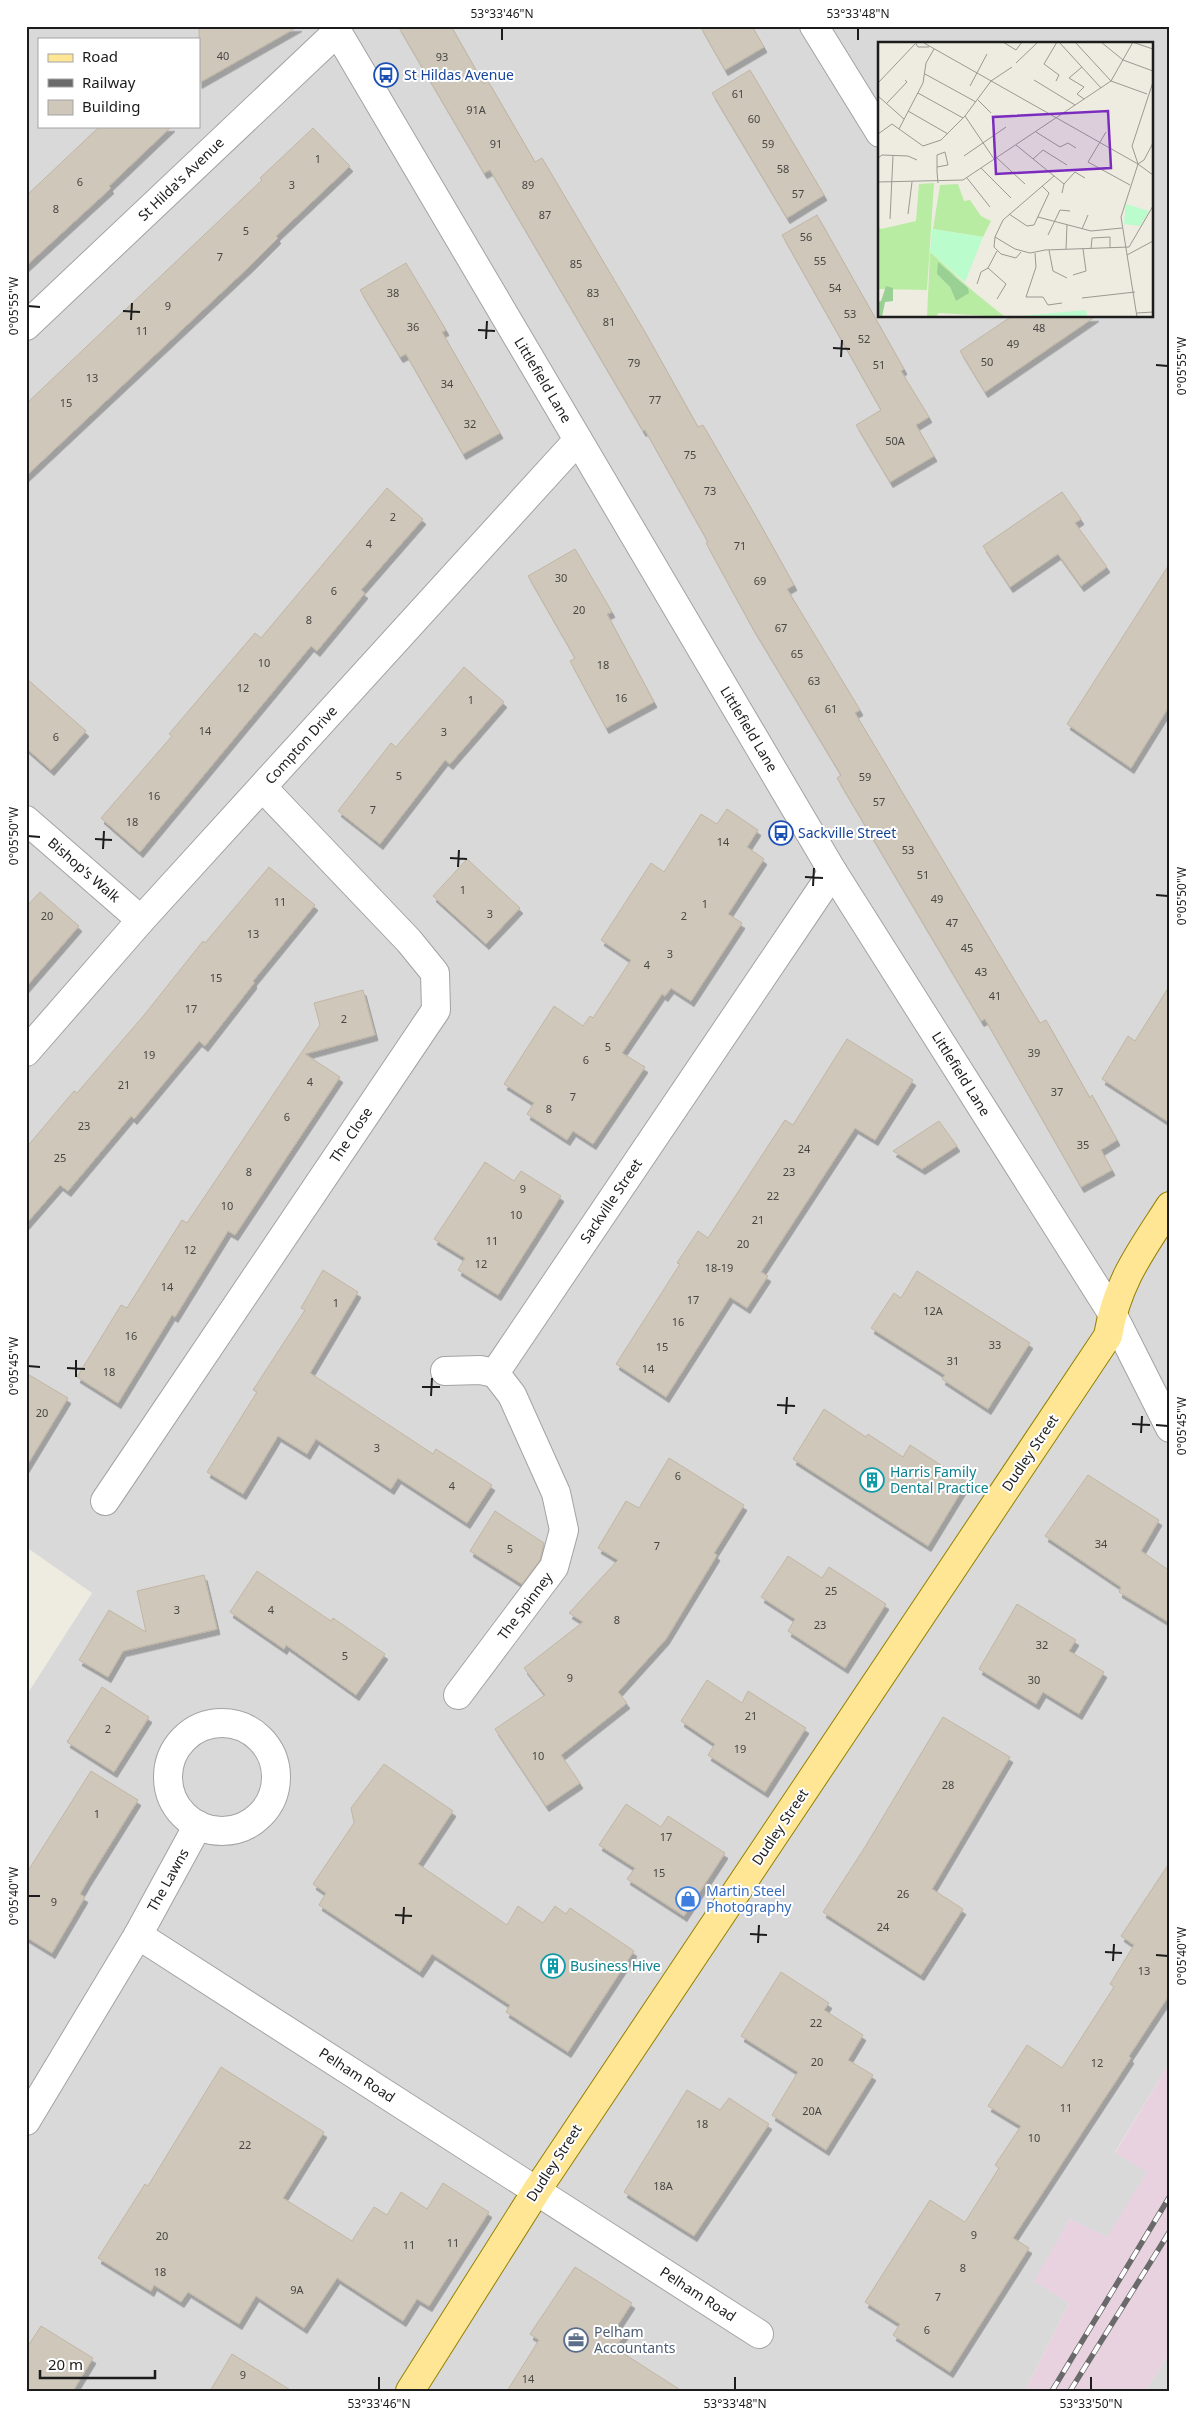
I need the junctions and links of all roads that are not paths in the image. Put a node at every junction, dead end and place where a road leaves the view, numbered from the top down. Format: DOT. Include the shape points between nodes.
graph roads {
  1 [pos="814,26"];
  2 [pos="335,29"];
  3 [pos="878,130"];
  4 [pos="26,326"];
  5 [pos="578,440"];
  6 [pos="263,788"];
  7 [pos="26,820"];
  8 [pos="833,872"];
  9 [pos="141,920"];
  10 [pos="26,1052"];
  11 [pos="1170,1206"];
  12 [pos="1112,1313"];
  13 [pos="501,1364"];
  14 [pos="445,1371"];
  15 [pos="1170,1428"];
  16 [pos="105,1501"];
  17 [pos="458,1695"];
  18 [pos="198,1825"];
  19 [pos="138,1935"];
  20 [pos="26,2122"];
  21 [pos="536,2190"];
  22 [pos="759,2334"];
  23 [pos="410,2391"];
  1 -- 3 [label="street"];
  2 -- 4 [label="street, St Hilda's Avenue"];
  2 -- 5 [label="street, Littlefield Lane"];
  5 -- 6 [label="street, Compton Drive"];
  5 -- 8 [label="street, Littlefield Lane"];
  6 -- 9 [label="street, Compton Drive"];
  6 -- 16 [label="street, The Close" via="409,941 435,973 436,1010"];
  7 -- 9 [label="street, Bishop's Walk"];
  8 -- 12 [label="street, Littlefield Lane"];
  8 -- 13 [label="street, Sackville Street"];
  9 -- 10 [label="street, Compton Drive"];
  11 -- 12 [label="main road, Dudley Street" via="1124,1279"];
  12 -- 15 [label="street, Littlefield Lane"];
  12 -- 21 [label="main road, Dudley Street" via="1108,1336"];
  13 -- 14 [label="street" via="480,1370"];
  13 -- 17 [label="street, The Spinney" via="556,1493 564,1530 554,1567"];
  18 -- 19 [label="street, The Lawns"];
  19 -- 20 [label="street"];
  19 -- 21 [label="street, Pelham Road"];
  21 -- 22 [label="street, Pelham Road"];
  21 -- 23 [label="main road, Dudley Street"];
}
